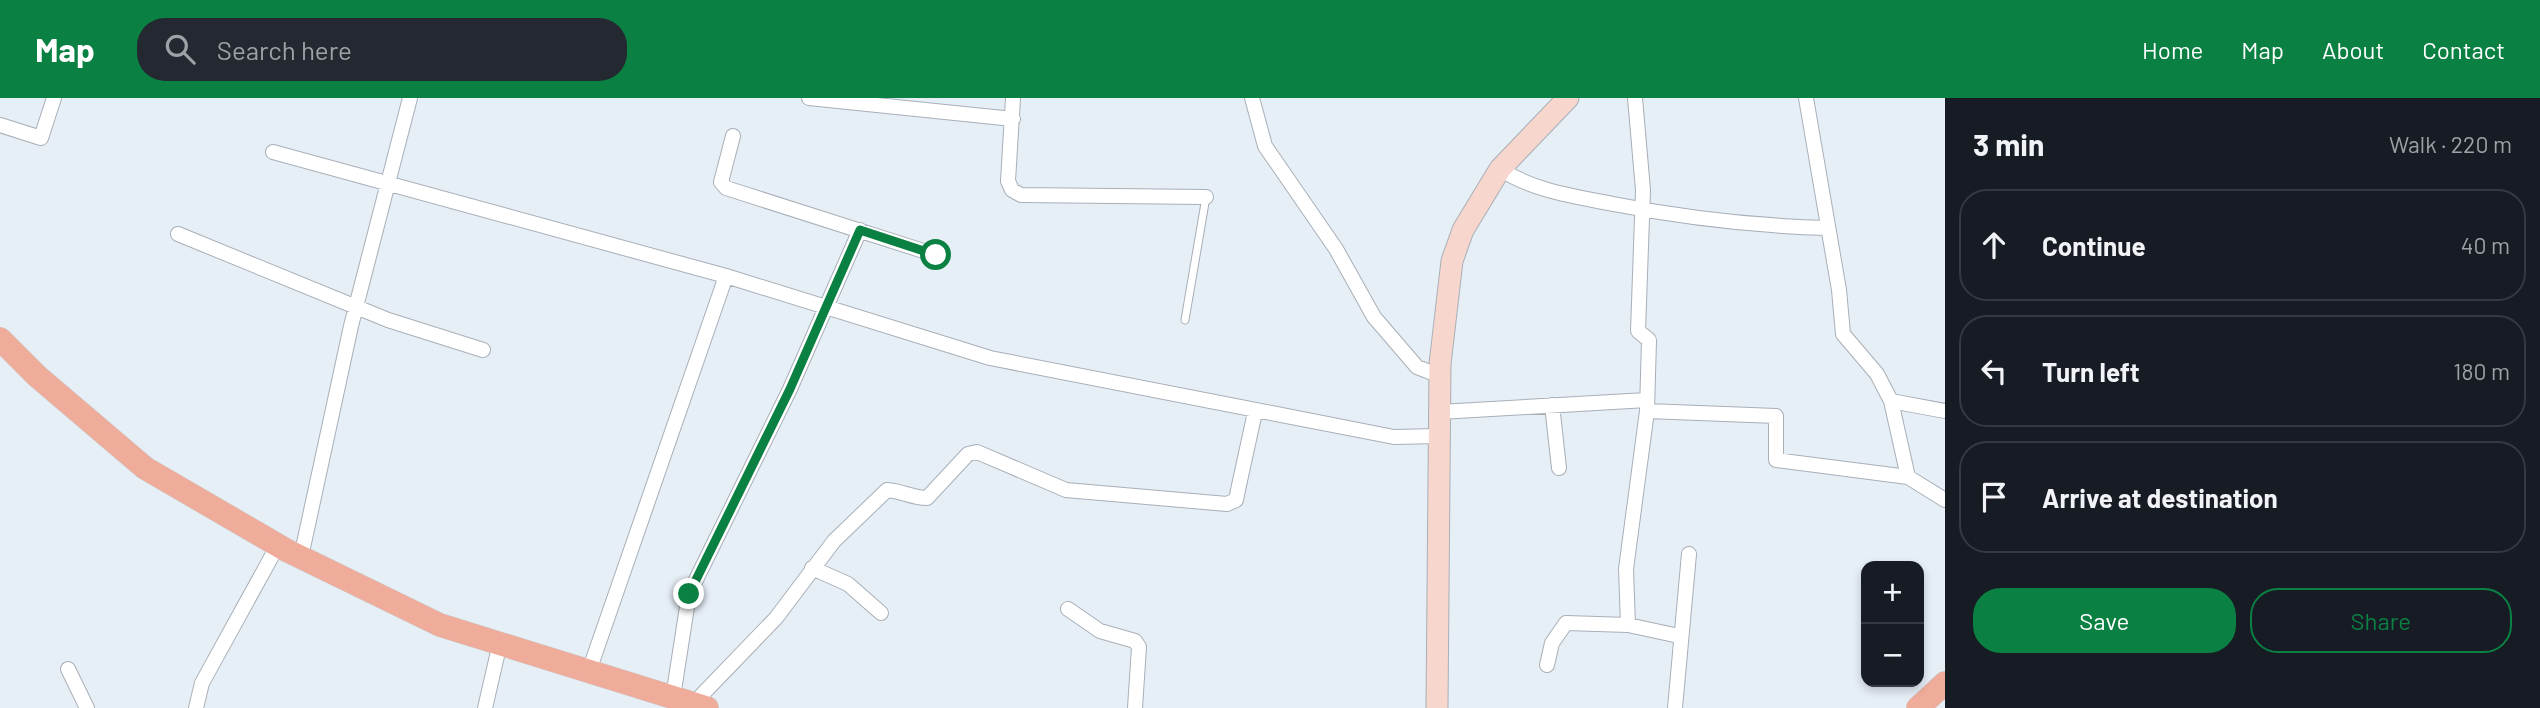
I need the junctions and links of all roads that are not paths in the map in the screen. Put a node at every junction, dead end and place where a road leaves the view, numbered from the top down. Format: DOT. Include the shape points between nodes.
graph roads {
  1 [pos="54,98"];
  2 [pos="410,98"];
  3 [pos="809,98"];
  4 [pos="1013,98"];
  5 [pos="1252,98"];
  6 [pos="1568,98"];
  7 [pos="1635,98"];
  8 [pos="1806,98"];
  9 [pos="908,104"];
  10 [pos="1013,119"];
  11 [pos="0,125"];
  12 [pos="733,136"];
  13 [pos="273,152"];
  14 [pos="1500,169"];
  15 [pos="388,184"];
  16 [pos="1206,197"];
  17 [pos="1642,209"];
  18 [pos="1828,228"];
  19 [pos="860,230"];
  20 [pos="178,234"];
  21 [pos="936,255"];
  22 [pos="726,276"];
  23 [pos="827,306"];
  24 [pos="356,307"];
  25 [pos="1185,320"];
  26 [pos="0,339"];
  27 [pos="484,351"];
  28 [pos="1440,376"];
  29 [pos="1891,401"];
  30 [pos="1552,405"];
  31 [pos="1647,405"];
  32 [pos="1945,411"];
  33 [pos="1255,412"];
  34 [pos="1440,412"];
  35 [pos="1439,436"];
  36 [pos="1559,468"];
  37 [pos="1908,477"];
  38 [pos="1945,500"];
  39 [pos="278,545"];
  40 [pos="1689,554"];
  41 [pos="301,557"];
  42 [pos="812,568"];
  43 [pos="1068,609"];
  44 [pos="881,613"];
  45 [pos="1628,625"];
  46 [pos="1679,636"];
  47 [pos="500,643"];
  48 [pos="1547,665"];
  49 [pos="68,669"];
  50 [pos="589,671"];
  51 [pos="1945,683"];
  52 [pos="691,703"];
  53 [pos="87,708"];
  54 [pos="196,708"];
  55 [pos="485,708"];
  56 [pos="1135,708"];
  57 [pos="1437,708"];
  58 [pos="1675,708"];
  59 [pos="1917,708"];
  1 -- 11 [label="street" via="41,138"];
  2 -- 15 [label="street"];
  3 -- 9 [label="street"];
  4 -- 10 [label="street"];
  5 -- 28 [label="street" via="1265,146 1336,249 1374,317 1417,367"];
  6 -- 14 [label="main road"];
  7 -- 17 [label="street"];
  8 -- 18 [label="street"];
  9 -- 10 [label="street"];
  10 -- 16 [label="street" via="1008,181 1021,195"];
  12 -- 19 [label="street" via="722,173 726,188"];
  13 -- 15 [label="street"];
  14 -- 17 [label="street" via="1530,185"];
  14 -- 28 [label="main road" via="1463,230 1452,261"];
  15 -- 22 [label="street"];
  15 -- 24 [label="street"];
  16 -- 25 [label="lane"];
  17 -- 18 [label="street" via="1728,223"];
  17 -- 31 [label="street" via="1638,331 1648,340"];
  18 -- 29 [label="street" via="1843,334 1877,374"];
  19 -- 21 [label="street"];
  19 -- 23 [label="street"];
  20 -- 24 [label="street"];
  22 -- 23 [label="street"];
  22 -- 50 [label="street"];
  23 -- 33 [label="street" via="990,358"];
  23 -- 52 [label="street" via="689,594"];
  24 -- 27 [label="street"];
  24 -- 41 [label="street"];
  26 -- 39 [label="main road" via="145,468"];
  28 -- 34 [label="main road"];
  29 -- 32 [label="street"];
  29 -- 37 [label="street"];
  30 -- 31 [label="street"];
  30 -- 34 [label="street"];
  30 -- 36 [label="street"];
  31 -- 37 [label="street" via="1776,416 1776,460"];
  31 -- 45 [label="street" via="1626,569"];
  33 -- 35 [label="street" via="1394,437"];
  33 -- 42 [label="street" via="1236,500 1227,504 1066,489 977,452 968,454 927,498 887,490"];
  34 -- 35 [label="main road"];
  35 -- 57 [label="main road"];
  37 -- 38 [label="street"];
  39 -- 41 [label="main road"];
  39 -- 54 [label="street" via="202,683"];
  40 -- 46 [label="street"];
  41 -- 47 [label="main road" via="440,625"];
  42 -- 44 [label="street" via="848,584"];
  42 -- 52 [label="street" via="776,618"];
  43 -- 56 [label="street" via="1100,631 1135,641 1139,647"];
  45 -- 46 [label="street"];
  45 -- 48 [label="street" via="1566,623 1552,643"];
  46 -- 58 [label="street"];
  47 -- 50 [label="main road"];
  47 -- 55 [label="street"];
  49 -- 53 [label="street"];
  50 -- 52 [label="main road"];
  51 -- 59 [label="main road"];
}
